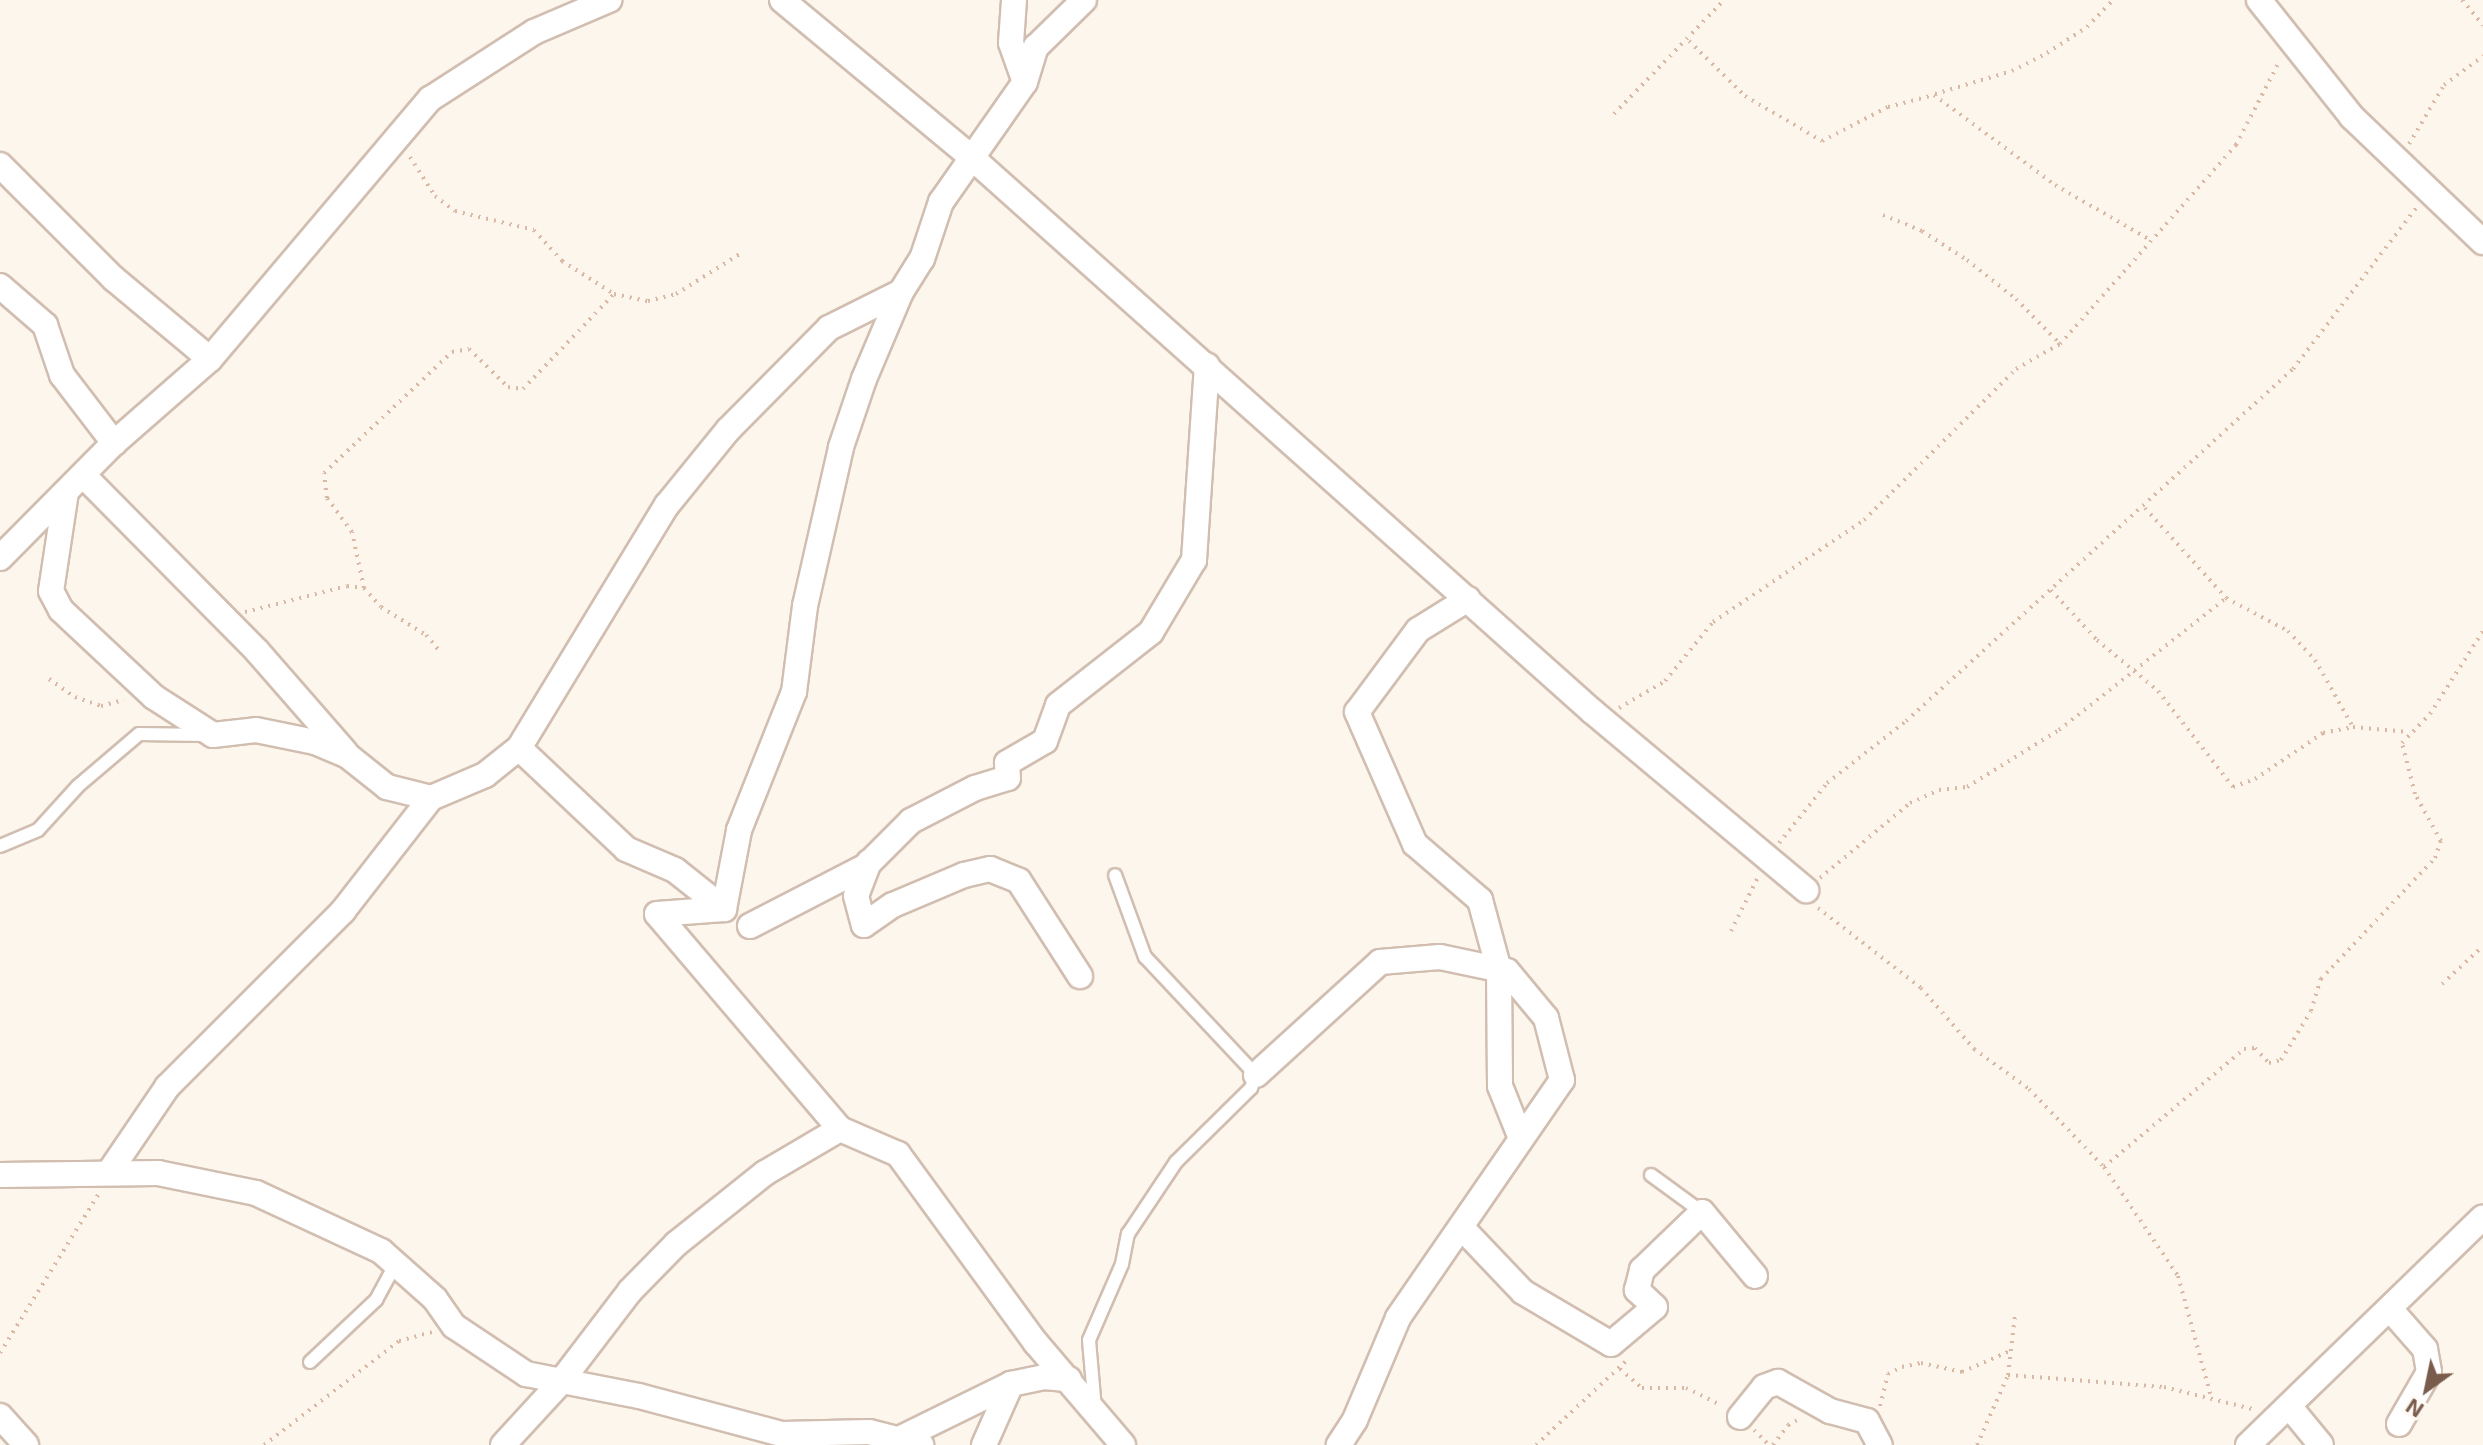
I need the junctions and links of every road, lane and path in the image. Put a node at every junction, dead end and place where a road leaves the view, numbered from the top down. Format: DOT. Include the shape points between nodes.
graph roads {
  1 [pos="609,0"];
  2 [pos="782,0"];
  3 [pos="1014,0"];
  4 [pos="1084,0"];
  5 [pos="1724,0"];
  6 [pos="2113,0"];
  7 [pos="2259,0"];
  8 [pos="2462,0"];
  9 [pos="2483,25"];
  10 [pos="2291,36"];
  11 [pos="1689,41"];
  12 [pos="2483,56"];
  13 [pos="1025,82"];
  14 [pos="1934,95"];
  15 [pos="1614,114"];
  16 [pos="399,133"];
  17 [pos="970,156"];
  18 [pos="2397,162"];
  19 [pos="1,171"];
  20 [pos="2433,194"];
  21 [pos="1883,215"];
  22 [pos="2152,241"];
  23 [pos="2483,242"];
  24 [pos="743,252"];
  25 [pos="0,286"];
  26 [pos="901,292"];
  27 [pos="614,294"];
  28 [pos="2060,344"];
  29 [pos="210,359"];
  30 [pos="1207,365"];
  31 [pos="114,443"];
  32 [pos="75,484"];
  33 [pos="2145,508"];
  34 [pos="0,558"];
  35 [pos="364,588"];
  36 [pos="2051,589"];
  37 [pos="2226,598"];
  38 [pos="1468,599"];
  39 [pos="224,617"];
  40 [pos="2483,631"];
  41 [pos="441,653"];
  42 [pos="2135,671"];
  43 [pos="49,679"];
  44 [pos="154,697"];
  45 [pos="1593,712"];
  46 [pos="2353,727"];
  47 [pos="2411,732"];
  48 [pos="213,735"];
  49 [pos="519,748"];
  50 [pos="348,756"];
  51 [pos="431,798"];
  52 [pos="0,846"];
  53 [pos="1768,855"];
  54 [pos="869,862"];
  55 [pos="1115,875"];
  56 [pos="1806,890"];
  57 [pos="724,909"];
  58 [pos="750,926"];
  59 [pos="1731,931"];
  60 [pos="2483,946"];
  61 [pos="1499,970"];
  62 [pos="1080,976"];
  63 [pos="2442,984"];
  64 [pos="1256,1075"];
  65 [pos="840,1129"];
  66 [pos="1520,1136"];
  67 [pos="2104,1167"];
  68 [pos="110,1171"];
  69 [pos="0,1175"];
  70 [pos="1651,1175"];
  71 [pos="1702,1212"];
  72 [pos="2483,1217"];
  73 [pos="1462,1228"];
  74 [pos="396,1263"];
  75 [pos="1755,1276"];
  76 [pos="2390,1309"];
  77 [pos="2015,1315"];
  78 [pos="454,1326"];
  79 [pos="1635,1351"];
  80 [pos="2010,1351"];
  81 [pos="0,1353"];
  82 [pos="310,1362"];
  83 [pos="1620,1369"];
  84 [pos="2008,1375"];
  85 [pos="1069,1379"];
  86 [pos="559,1384"];
  87 [pos="1011,1384"];
  88 [pos="2211,1397"];
  89 [pos="1830,1411"];
  90 [pos="1096,1412"];
  91 [pos="2283,1412"];
  92 [pos="0,1416"];
  93 [pos="1740,1417"];
  94 [pos="2399,1424"];
  95 [pos="1876,1436"];
  96 [pos="911,1441"];
  97 [pos="26,1445"];
  98 [pos="264,1445"];
  99 [pos="503,1445"];
  100 [pos="984,1445"];
  101 [pos="1123,1445"];
  102 [pos="1339,1445"];
  103 [pos="1536,1445"];
  104 [pos="1771,1445"];
  105 [pos="1977,1445"];
  106 [pos="2248,1445"];
  107 [pos="2321,1445"];
  1 -- 16 [label="street" via="534,32 477,65 430,99"];
  2 -- 17 [label="street"];
  3 -- 13 [label="street" via="1011,43"];
  4 -- 13 [label="street" via="1036,47"];
  5 -- 11 [label="path"];
  6 -- 14 [label="path" via="2087,27 2047,53 2012,71"];
  7 -- 10 [label="street"];
  8 -- 9 [label="path"];
  10 -- 18 [label="street" via="2352,117"];
  10 -- 22 [label="path" via="2236,145"];
  11 -- 14 [label="path" via="1745,96 1822,141 1888,107"];
  11 -- 15 [label="path"];
  12 -- 18 [label="path" via="2444,85"];
  13 -- 17 [label="street"];
  14 -- 22 [label="path" via="2055,185"];
  16 -- 27 [label="path" via="414,168 455,211 534,230 562,261"];
  16 -- 29 [label="street"];
  17 -- 26 [label="street" via="941,202 922,259"];
  17 -- 30 [label="street"];
  18 -- 20 [label="street"];
  19 -- 29 [label="street" via="113,278"];
  20 -- 23 [label="street"];
  20 -- 33 [label="path" via="2407,215 2293,369"];
  21 -- 28 [label="path" via="1922,231 1967,260"];
  22 -- 28 [label="path"];
  24 -- 27 [label="path" via="676,294 648,301"];
  25 -- 31 [label="street" via="45,325 62,375"];
  26 -- 49 [label="street" via="829,328 728,430 667,505 552,702"];
  26 -- 57 [label="street" via="841,447 805,606 794,692 739,830"];
  27 -- 35 [label="path" via="523,389 508,387 469,349 458,349 330,466 324,490 352,532"];
  28 -- 45 [label="path" via="2016,369 1864,520 1713,622 1665,681 1611,714"];
  29 -- 31 [label="street"];
  30 -- 38 [label="street"];
  30 -- 54 [label="street" via="1194,560 1151,632 1058,705 1045,741 1007,763 1008,778 975,788 911,821"];
  31 -- 32 [label="street"];
  32 -- 34 [label="street"];
  32 -- 39 [label="street"];
  32 -- 44 [label="street" via="51,591 61,610"];
  33 -- 36 [label="path"];
  33 -- 37 [label="path"];
  35 -- 39 [label="path" via="347,586"];
  35 -- 41 [label="path" via="381,607 426,635"];
  36 -- 42 [label="path"];
  36 -- 53 [label="path" via="1906,721 1827,783"];
  37 -- 42 [label="path"];
  37 -- 46 [label="path" via="2288,631 2315,660"];
  38 -- 45 [label="street"];
  38 -- 61 [label="street" via="1418,630 1357,712 1415,844 1480,900"];
  39 -- 50 [label="street"];
  40 -- 47 [label="path" via="2430,714"];
  42 -- 46 [label="path" via="2173,707 2233,787 2255,779 2323,733"];
  42 -- 56 [label="path" via="2002,768 1967,787 1939,790 1910,803"];
  43 -- 44 [label="path" via="101,706"];
  44 -- 48 [label="street"];
  45 -- 53 [label="street"];
  46 -- 47 [label="path"];
  47 -- 67 [label="path" via="2401,750 2415,794 2441,841 2435,858 2321,979 2311,1011 2281,1060 2269,1063 2255,1048 2244,1049"];
  48 -- 50 [label="street" via="256,730 315,742"];
  48 -- 52 [label="lane" via="139,734 78,786 38,830"];
  49 -- 51 [label="street" via="485,775"];
  49 -- 57 [label="street" via="626,849 675,870"];
  50 -- 51 [label="street" via="387,787"];
  51 -- 68 [label="street" via="322,934 167,1087"];
  53 -- 56 [label="street"];
  53 -- 59 [label="path"];
  54 -- 58 [label="street"];
  54 -- 62 [label="street" via="856,896 864,925 893,905 990,869 1019,881"];
  55 -- 64 [label="lane" via="1145,957"];
  56 -- 67 [label="path" via="1820,910 1921,988 1974,1049 2029,1089"];
  57 -- 65 [label="street" via="657,914"];
  60 -- 63 [label="path"];
  61 -- 64 [label="street" via="1440,957 1380,962"];
  61 -- 66 [label="street" via="1500,1086"];
  61 -- 66 [label="street" via="1507,971 1546,1018 1562,1080"];
  64 -- 90 [label="lane" via="1251,1088 1169,1172 1128,1234 1122,1264 1089,1340"];
  65 -- 85 [label="street" via="898,1154 944,1210 1012,1311"];
  65 -- 86 [label="street" via="765,1173 676,1244 630,1291"];
  66 -- 73 [label="street"];
  67 -- 88 [label="path" via="2178,1276"];
  68 -- 69 [label="street"];
  68 -- 74 [label="street" via="206,1180 256,1193 343,1230"];
  68 -- 81 [label="path"];
  70 -- 71 [label="lane"];
  71 -- 73 [label="street" via="1642,1270 1637,1290 1655,1307 1611,1344 1523,1292"];
  71 -- 75 [label="street"];
  72 -- 76 [label="street"];
  73 -- 102 [label="street" via="1398,1318"];
  74 -- 78 [label="street" via="435,1299"];
  74 -- 82 [label="lane" via="376,1300"];
  76 -- 91 [label="street"];
  76 -- 94 [label="street" via="2425,1349 2429,1372"];
  77 -- 80 [label="path"];
  78 -- 86 [label="street" via="526,1374"];
  78 -- 98 [label="path" via="399,1341"];
  79 -- 83 [label="path"];
  80 -- 84 [label="path"];
  80 -- 95 [label="path" via="1962,1372 1921,1363 1888,1374"];
  83 -- 93 [label="path" via="1642,1388 1686,1388"];
  83 -- 103 [label="path" via="1586,1394"];
  84 -- 88 [label="path" via="2164,1387"];
  84 -- 105 [label="path"];
  85 -- 87 [label="street" via="1044,1377"];
  85 -- 90 [label="street"];
  86 -- 96 [label="street" via="639,1396 782,1434 869,1432"];
  86 -- 99 [label="street"];
  87 -- 96 [label="street"];
  87 -- 100 [label="street"];
  88 -- 91 [label="path"];
  89 -- 93 [label="street" via="1778,1382 1764,1387"];
  89 -- 95 [label="street" via="1857,1416"];
  89 -- 104 [label="path" via="1788,1425"];
  90 -- 101 [label="street"];
  91 -- 106 [label="street"];
  91 -- 107 [label="street"];
  92 -- 97 [label="street"];
  93 -- 104 [label="path"];
}
